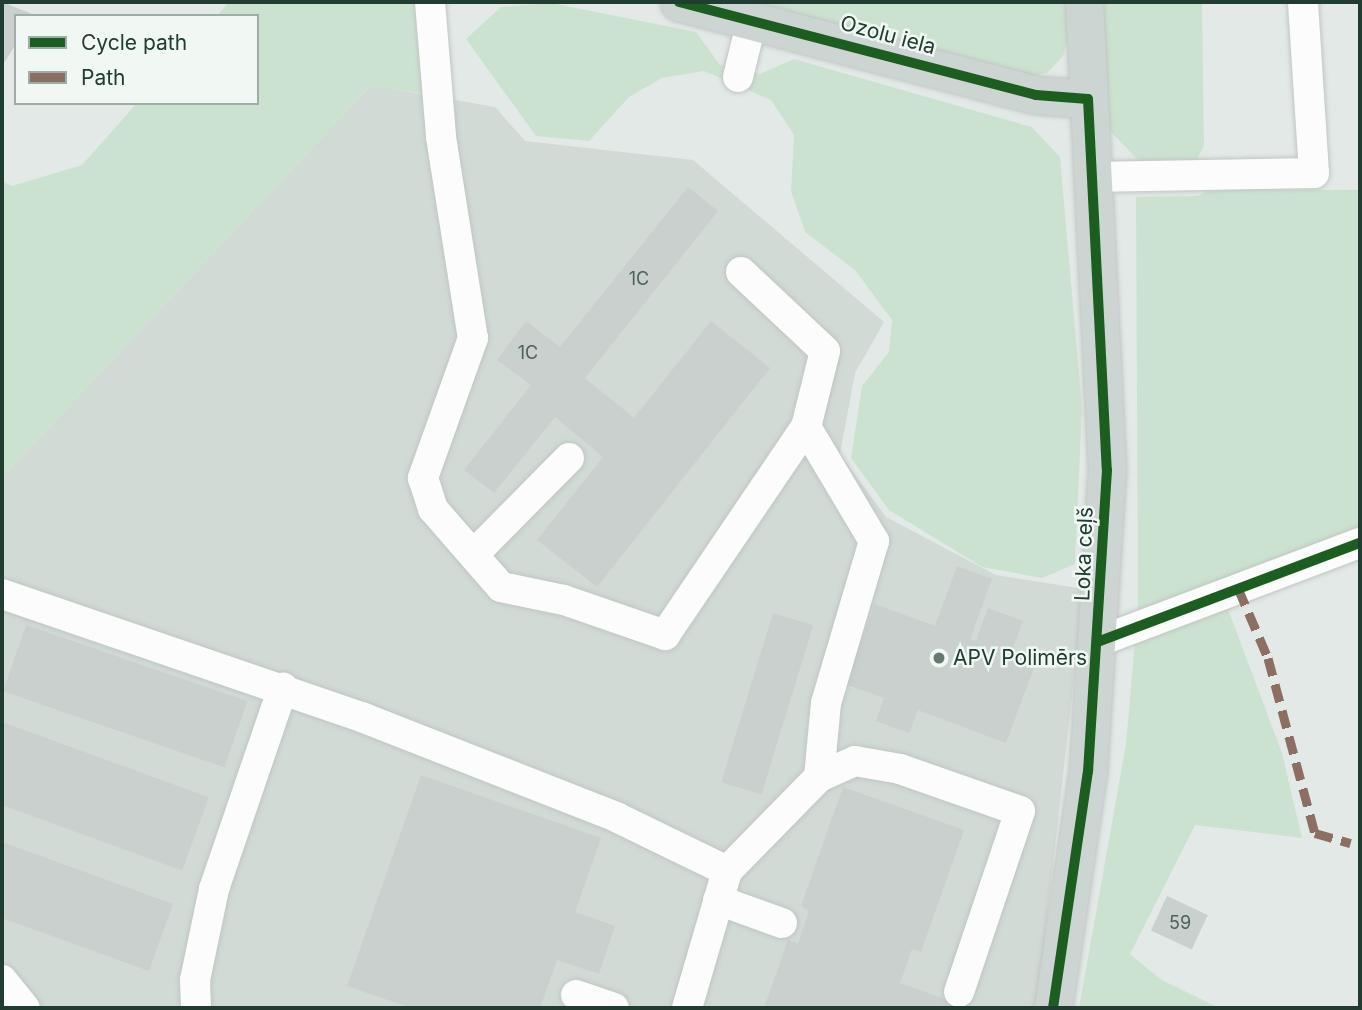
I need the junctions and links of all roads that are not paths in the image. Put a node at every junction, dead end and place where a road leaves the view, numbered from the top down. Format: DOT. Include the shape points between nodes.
graph roads {
  1 [pos="430,2"];
  2 [pos="679,2"];
  3 [pos="1084,2"];
  4 [pos="1303,2"];
  5 [pos="752,20"];
  6 [pos="738,77"];
  7 [pos="1087,99"];
  8 [pos="1092,177"];
  9 [pos="741,272"];
  10 [pos="806,427"];
  11 [pos="569,458"];
  12 [pos="1360,543"];
  13 [pos="474,554"];
  14 [pos="2,594"];
  15 [pos="1100,640"];
  16 [pos="282,688"];
  17 [pos="819,777"];
  18 [pos="727,871"];
  19 [pos="718,900"];
  20 [pos="782,923"];
  21 [pos="2,981"];
  22 [pos="960,992"];
  23 [pos="576,995"];
  24 [pos="25,1008"];
  25 [pos="196,1008"];
  26 [pos="614,1008"];
  27 [pos="687,1008"];
  28 [pos="1053,1008"];
  1 -- 13 [label="street" via="441,137 473,338 423,478 433,509"];
  2 -- 5 [label="main road, Ozolu iela"];
  3 -- 7 [label="main road, Loka ceļš"];
  4 -- 8 [label="street" via="1314,173"];
  5 -- 6 [label="street"];
  5 -- 7 [label="main road, Ozolu iela" via="1035,95"];
  7 -- 8 [label="main road, Loka ceļš"];
  8 -- 15 [label="main road, Loka ceļš" via="1107,458"];
  9 -- 10 [label="street" via="825,351"];
  10 -- 13 [label="street" via="665,635 564,600 501,587"];
  10 -- 17 [label="street" via="874,541 826,703"];
  11 -- 13 [label="street"];
  12 -- 15 [label="street"];
  14 -- 16 [label="street"];
  15 -- 28 [label="main road, Loka ceļš" via="1088,771"];
  16 -- 18 [label="street" via="616,817"];
  16 -- 25 [label="street" via="214,889 195,979"];
  17 -- 18 [label="street"];
  17 -- 22 [label="street" via="855,761 900,769 1020,811"];
  18 -- 19 [label="street"];
  19 -- 20 [label="street"];
  19 -- 27 [label="street"];
  21 -- 24 [label="street"];
  23 -- 26 [label="street"];
}
